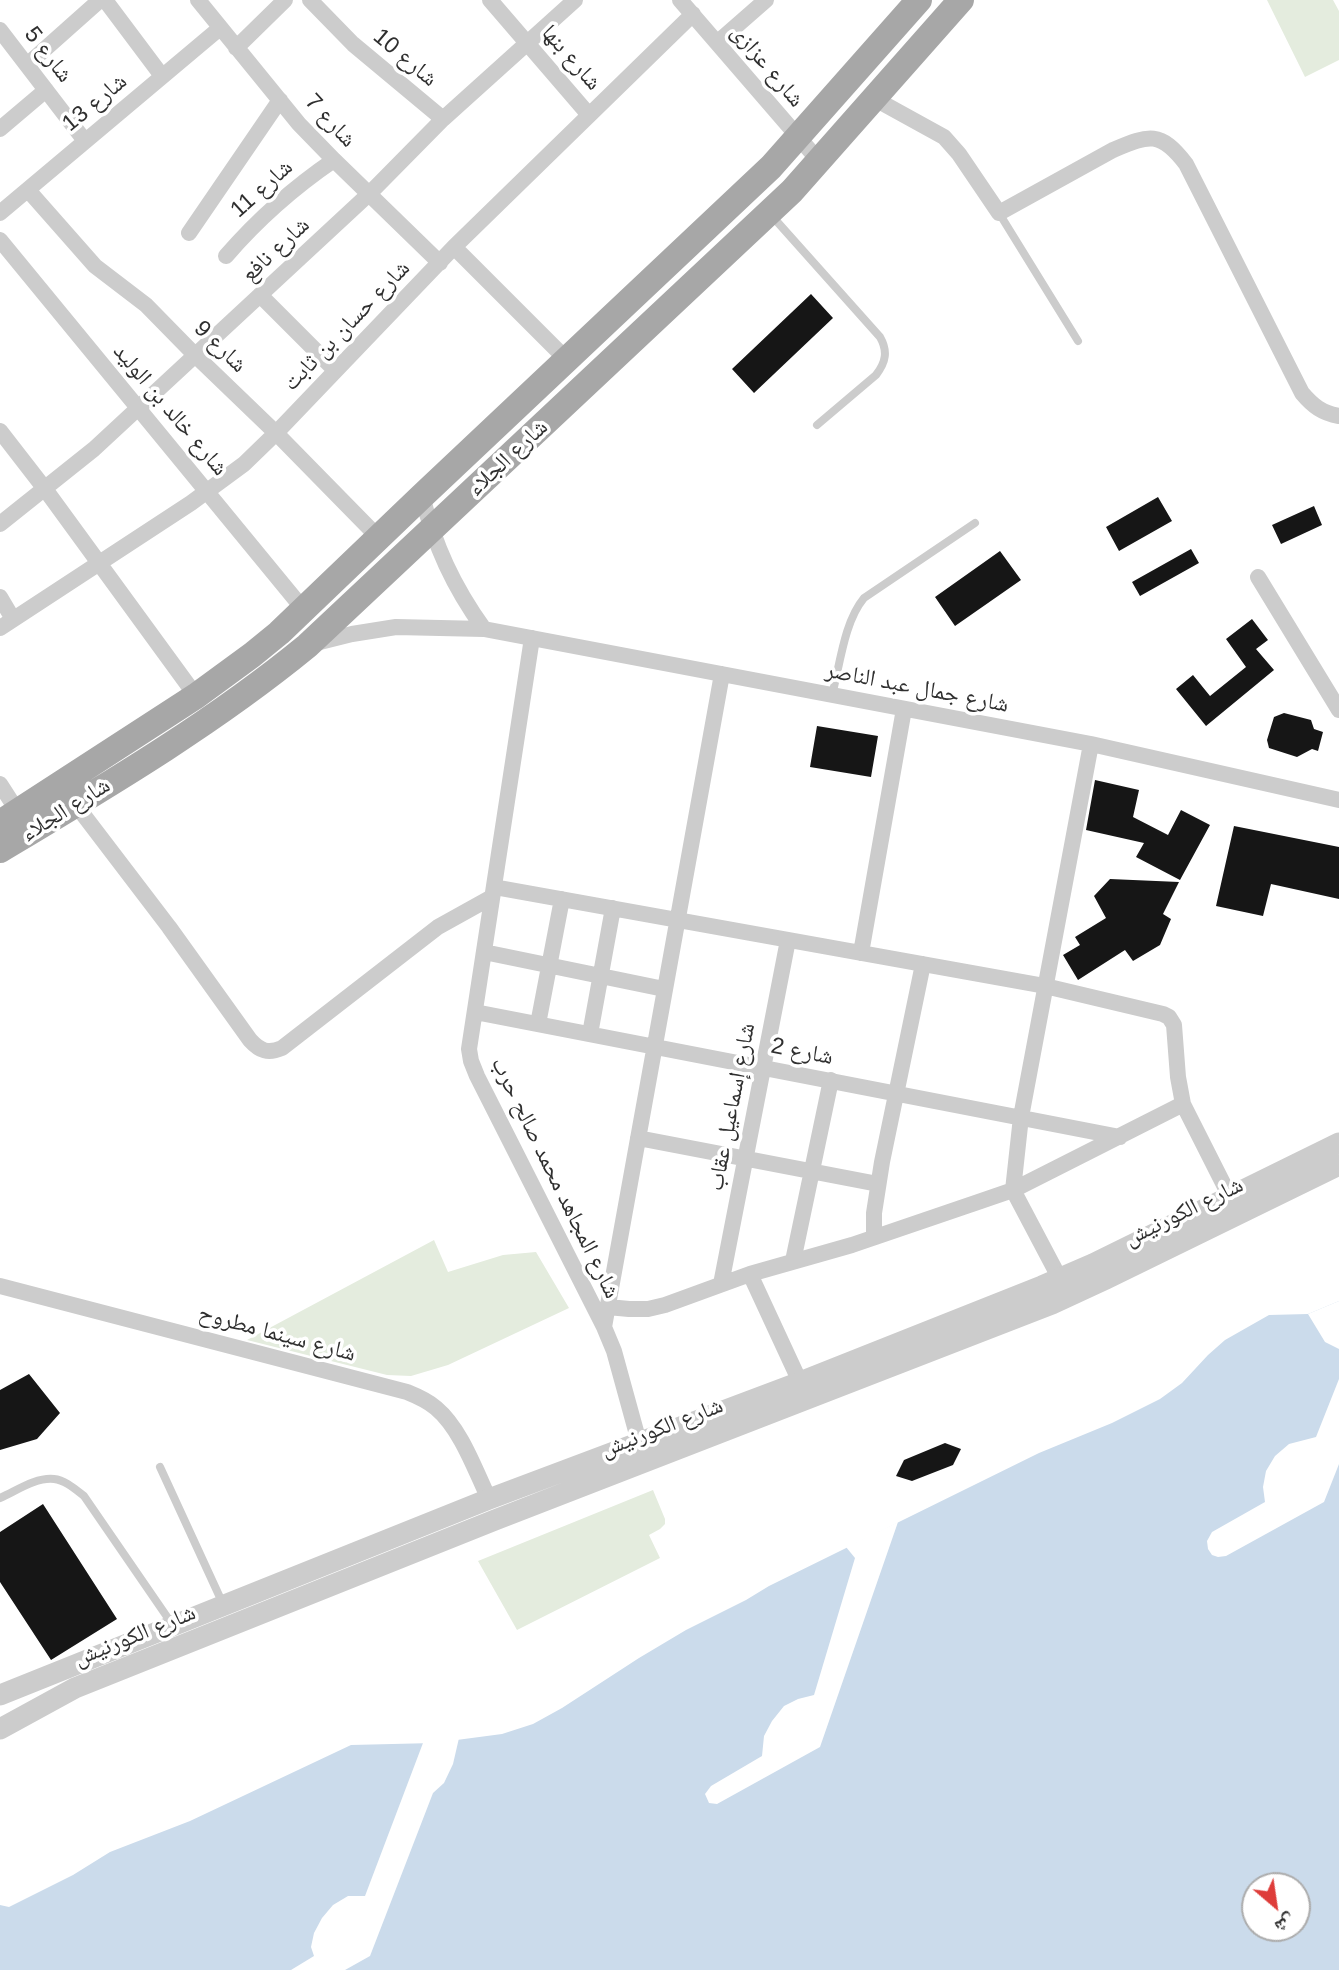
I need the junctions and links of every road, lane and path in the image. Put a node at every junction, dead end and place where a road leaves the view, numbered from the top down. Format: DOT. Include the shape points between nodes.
graph roads {
  1 [pos="102,0"];
  2 [pos="198,0"];
  3 [pos="285,0"];
  4 [pos="310,0"];
  5 [pos="490,0"];
  6 [pos="575,0"];
  7 [pos="680,0"];
  8 [pos="766,0"];
  9 [pos="919,0"];
  10 [pos="961,0"];
  11 [pos="693,14"];
  12 [pos="220,28"];
  13 [pos="0,30"];
  14 [pos="527,42"];
  15 [pos="718,42"];
  16 [pos="236,48"];
  17 [pos="27,65"];
  18 [pos="162,76"];
  19 [pos="46,90"];
  20 [pos="875,99"];
  21 [pos="280,100"];
  22 [pos="589,115"];
  23 [pos="443,119"];
  24 [pos="0,128"];
  25 [pos="798,137"];
  26 [pos="85,141"];
  27 [pos="334,160"];
  28 [pos="819,162"];
  29 [pos="28,190"];
  30 [pos="370,193"];
  31 [pos="999,212"];
  32 [pos="0,213"];
  33 [pos="770,214"];
  34 [pos="189,233"];
  35 [pos="0,240"];
  36 [pos="454,247"];
  37 [pos="226,256"];
  38 [pos="440,263"];
  39 [pos="260,295"];
  40 [pos="1079,341"];
  41 [pos="196,356"];
  42 [pos="567,360"];
  43 [pos="335,370"];
  44 [pos="138,408"];
  45 [pos="1339,416"];
  46 [pos="817,425"];
  47 [pos="0,431"];
  48 [pos="276,433"];
  49 [pos="46,489"];
  50 [pos="208,492"];
  51 [pos="422,496"];
  52 [pos="975,523"];
  53 [pos="0,524"];
  54 [pos="431,530"];
  55 [pos="379,538"];
  56 [pos="99,563"];
  57 [pos="1258,578"];
  58 [pos="0,597"];
  59 [pos="304,610"];
  60 [pos="7,623"];
  61 [pos="484,629"];
  62 [pos="533,638"];
  63 [pos="307,646"];
  64 [pos="722,674"];
  65 [pos="832,695"];
  66 [pos="196,696"];
  67 [pos="904,709"];
  68 [pos="1339,710"];
  69 [pos="1091,744"];
  70 [pos="0,784"];
  71 [pos="1339,800"];
  72 [pos="76,805"];
  73 [pos="9,817"];
  74 [pos="0,850"];
  75 [pos="493,892"];
  76 [pos="562,899"];
  77 [pos="613,908"];
  78 [pos="677,920"];
  79 [pos="788,940"];
  80 [pos="484,952"];
  81 [pos="861,953"];
  82 [pos="923,964"];
  83 [pos="549,966"];
  84 [pos="601,976"];
  85 [pos="1045,986"];
  86 [pos="664,989"];
  87 [pos="475,1012"];
  88 [pos="538,1024"];
  89 [pos="590,1034"];
  90 [pos="654,1046"];
  91 [pos="764,1068"];
  92 [pos="831,1080"];
  93 [pos="897,1094"];
  94 [pos="1183,1104"];
  95 [pos="1021,1117"];
  96 [pos="1120,1137"];
  97 [pos="638,1138"];
  98 [pos="1339,1143"];
  99 [pos="745,1159"];
  100 [pos="1339,1165"];
  101 [pos="812,1171"];
  102 [pos="878,1184"];
  103 [pos="1013,1190"];
  104 [pos="1230,1197"];
  105 [pos="874,1237"];
  106 [pos="793,1261"];
  107 [pos="750,1274"];
  108 [pos="1060,1279"];
  109 [pos="721,1284"];
  110 [pos="0,1286"];
  111 [pos="608,1307"];
  112 [pos="604,1327"];
  113 [pos="800,1382"];
  114 [pos="639,1442"];
  115 [pos="160,1467"];
  116 [pos="0,1498"];
  117 [pos="489,1499"];
  118 [pos="224,1606"];
  119 [pos="174,1627"];
  120 [pos="0,1695"];
  121 [pos="0,1729"];
  1 -- 17 [label="street"];
  1 -- 18 [label="street"];
  2 -- 12 [label="street, شارع 7"];
  3 -- 16 [label="street"];
  4 -- 23 [label="street, شارع 10" via="353,44"];
  5 -- 14 [label="street, شارع بنها"];
  6 -- 14 [label="street, شارع نافع"];
  7 -- 11 [label="street, شارع عزازى"];
  8 -- 15 [label="street"];
  9 -- 25 [label="main road, شارع الجلاء"];
  10 -- 20 [label="main road, شارع الجلاء"];
  11 -- 15 [label="street, شارع عزازى"];
  11 -- 22 [label="street, شارع حسان بن ثابت"];
  12 -- 16 [label="street, شارع 7"];
  12 -- 18 [label="street, شارع 13"];
  13 -- 17 [label="street, شارع 5"];
  14 -- 22 [label="street, شارع بنها"];
  14 -- 23 [label="street, شارع نافع"];
  15 -- 25 [label="street, شارع عزازى"];
  16 -- 21 [label="street, شارع 7"];
  17 -- 19 [label="street, شارع 5"];
  18 -- 26 [label="street, شارع 13"];
  19 -- 24 [label="street"];
  19 -- 26 [label="street, شارع 5"];
  20 -- 28 [label="main road, شارع الجلاء"];
  20 -- 31 [label="street" via="951,144"];
  21 -- 27 [label="street, شارع 7"];
  21 -- 34 [label="street"];
  22 -- 36 [label="street, شارع حسان بن ثابت"];
  23 -- 30 [label="street, شارع نافع"];
  25 -- 28 [label="street, شارع عزازى"];
  25 -- 42 [label="main road, شارع الجلاء"];
  26 -- 29 [label="street, شارع 13"];
  27 -- 30 [label="street, شارع 7"];
  27 -- 37 [label="street, شارع 11" via="276,204"];
  28 -- 33 [label="main road, شارع الجلاء"];
  29 -- 32 [label="street, شارع 13"];
  29 -- 41 [label="street, شارع 9" via="95,266 146,304"];
  30 -- 38 [label="street, شارع 7"];
  30 -- 39 [label="street, شارع نافع"];
  31 -- 40 [label="lane"];
  31 -- 45 [label="street" via="1129,143 1155,138 1166,142 1186,164 1302,393 1324,413"];
  33 -- 46 [label="lane" via="885,346 883,366 876,375"];
  33 -- 54 [label="main road, شارع الجلاء"];
  35 -- 44 [label="street, شارع خالد بن الوليد"];
  36 -- 38 [label="street, شارع حسان بن ثابت"];
  36 -- 42 [label="street"];
  38 -- 43 [label="street, شارع حسان بن ثابت"];
  39 -- 41 [label="street, شارع نافع"];
  39 -- 43 [label="street"];
  41 -- 44 [label="street, شارع نافع"];
  41 -- 48 [label="street, شارع 9"];
  42 -- 51 [label="main road, شارع الجلاء"];
  43 -- 48 [label="street, شارع حسان بن ثابت"];
  44 -- 49 [label="street, شارع نافع"];
  44 -- 50 [label="street, شارع خالد بن الوليد"];
  47 -- 49 [label="street"];
  48 -- 50 [label="street, شارع حسان بن ثابت"];
  48 -- 55 [label="street, شارع 9"];
  49 -- 53 [label="street, شارع نافع"];
  49 -- 56 [label="street"];
  50 -- 56 [label="street, شارع حسان بن ثابت"];
  50 -- 59 [label="street, شارع خالد بن الوليد"];
  51 -- 54 [label="street"];
  51 -- 55 [label="main road, شارع الجلاء"];
  52 -- 65 [label="lane" via="858,605"];
  54 -- 61 [label="street" via="458,591"];
  54 -- 63 [label="main road, شارع الجلاء"];
  55 -- 59 [label="main road, شارع الجلاء"];
  56 -- 60 [label="street, شارع حسان بن ثابت"];
  56 -- 66 [label="street"];
  57 -- 68 [label="street"];
  58 -- 60 [label="street"];
  59 -- 66 [label="main road, شارع الجلاء"];
  61 -- 62 [label="street, شارع جمال عبد الناصر"];
  61 -- 63 [label="street, شارع جمال عبد الناصر" via="375,629"];
  62 -- 64 [label="street, شارع جمال عبد الناصر"];
  62 -- 75 [label="street, شارع المجاهد محمد صالح حرب"];
  63 -- 72 [label="main road, شارع الجلاء" via="211,718"];
  64 -- 65 [label="street, شارع جمال عبد الناصر"];
  64 -- 78 [label="street"];
  65 -- 67 [label="street, شارع جمال عبد الناصر"];
  66 -- 73 [label="main road, شارع الجلاء"];
  67 -- 69 [label="street, شارع جمال عبد الناصر"];
  67 -- 81 [label="street"];
  69 -- 71 [label="street, شارع جمال عبد الناصر"];
  69 -- 85 [label="street"];
  70 -- 73 [label="street"];
  72 -- 74 [label="main road, شارع الجلاء"];
  72 -- 75 [label="street" via="256,1048 266,1051 282,1048 438,927"];
  75 -- 76 [label="street"];
  75 -- 80 [label="street, شارع المجاهد محمد صالح حرب"];
  76 -- 77 [label="street"];
  76 -- 83 [label="street"];
  77 -- 78 [label="street"];
  77 -- 84 [label="street"];
  78 -- 79 [label="street"];
  78 -- 86 [label="street"];
  79 -- 81 [label="street"];
  79 -- 91 [label="street, شارع إسماعيل عقاب"];
  80 -- 83 [label="street"];
  80 -- 87 [label="street, شارع المجاهد محمد صالح حرب"];
  81 -- 82 [label="street"];
  82 -- 85 [label="street"];
  82 -- 93 [label="street"];
  83 -- 84 [label="street"];
  83 -- 88 [label="street"];
  84 -- 86 [label="street"];
  84 -- 89 [label="street"];
  85 -- 94 [label="street" via="1169,1017 1176,1034"];
  85 -- 95 [label="street"];
  86 -- 90 [label="street"];
  87 -- 88 [label="street, شارع 2"];
  87 -- 112 [label="street, شارع المجاهد محمد صالح حرب" via="469,1049 477,1076"];
  88 -- 89 [label="street, شارع 2"];
  89 -- 90 [label="street, شارع 2"];
  90 -- 91 [label="street, شارع 2"];
  90 -- 97 [label="street"];
  91 -- 92 [label="street, شارع 2"];
  91 -- 99 [label="street, شارع إسماعيل عقاب"];
  92 -- 93 [label="street, شارع 2"];
  92 -- 101 [label="street"];
  93 -- 95 [label="street, شارع 2"];
  93 -- 102 [label="street"];
  94 -- 96 [label="street"];
  94 -- 104 [label="street"];
  95 -- 96 [label="street, شارع 2"];
  95 -- 103 [label="street"];
  96 -- 103 [label="street"];
  97 -- 99 [label="street"];
  97 -- 111 [label="street"];
  98 -- 104 [label="street, شارع الكورنيش"];
  99 -- 101 [label="street"];
  99 -- 109 [label="street, شارع إسماعيل عقاب"];
  100 -- 121 [label="street, شارع الكورنيش" via="1052,1304 75,1688"];
  101 -- 102 [label="street"];
  101 -- 106 [label="street"];
  102 -- 105 [label="street"];
  103 -- 105 [label="street"];
  103 -- 108 [label="street"];
  104 -- 108 [label="street, شارع الكورنيش"];
  105 -- 106 [label="street"];
  106 -- 107 [label="street"];
  107 -- 109 [label="street"];
  107 -- 113 [label="street"];
  108 -- 113 [label="street, شارع الكورنيش"];
  109 -- 111 [label="street" via="648,1309"];
  110 -- 117 [label="street, شارع سينما مطروح" via="422,1398 455,1431"];
  111 -- 112 [label="street"];
  112 -- 114 [label="street, شارع المجاهد محمد صالح حرب"];
  113 -- 114 [label="street, شارع الكورنيش"];
  114 -- 117 [label="street, شارع الكورنيش"];
  115 -- 118 [label="lane"];
  116 -- 119 [label="lane" via="38,1481 54,1479 68,1484 84,1496"];
  117 -- 118 [label="street, شارع الكورنيش"];
  118 -- 119 [label="street, شارع الكورنيش"];
  119 -- 120 [label="street, شارع الكورنيش"];
}
